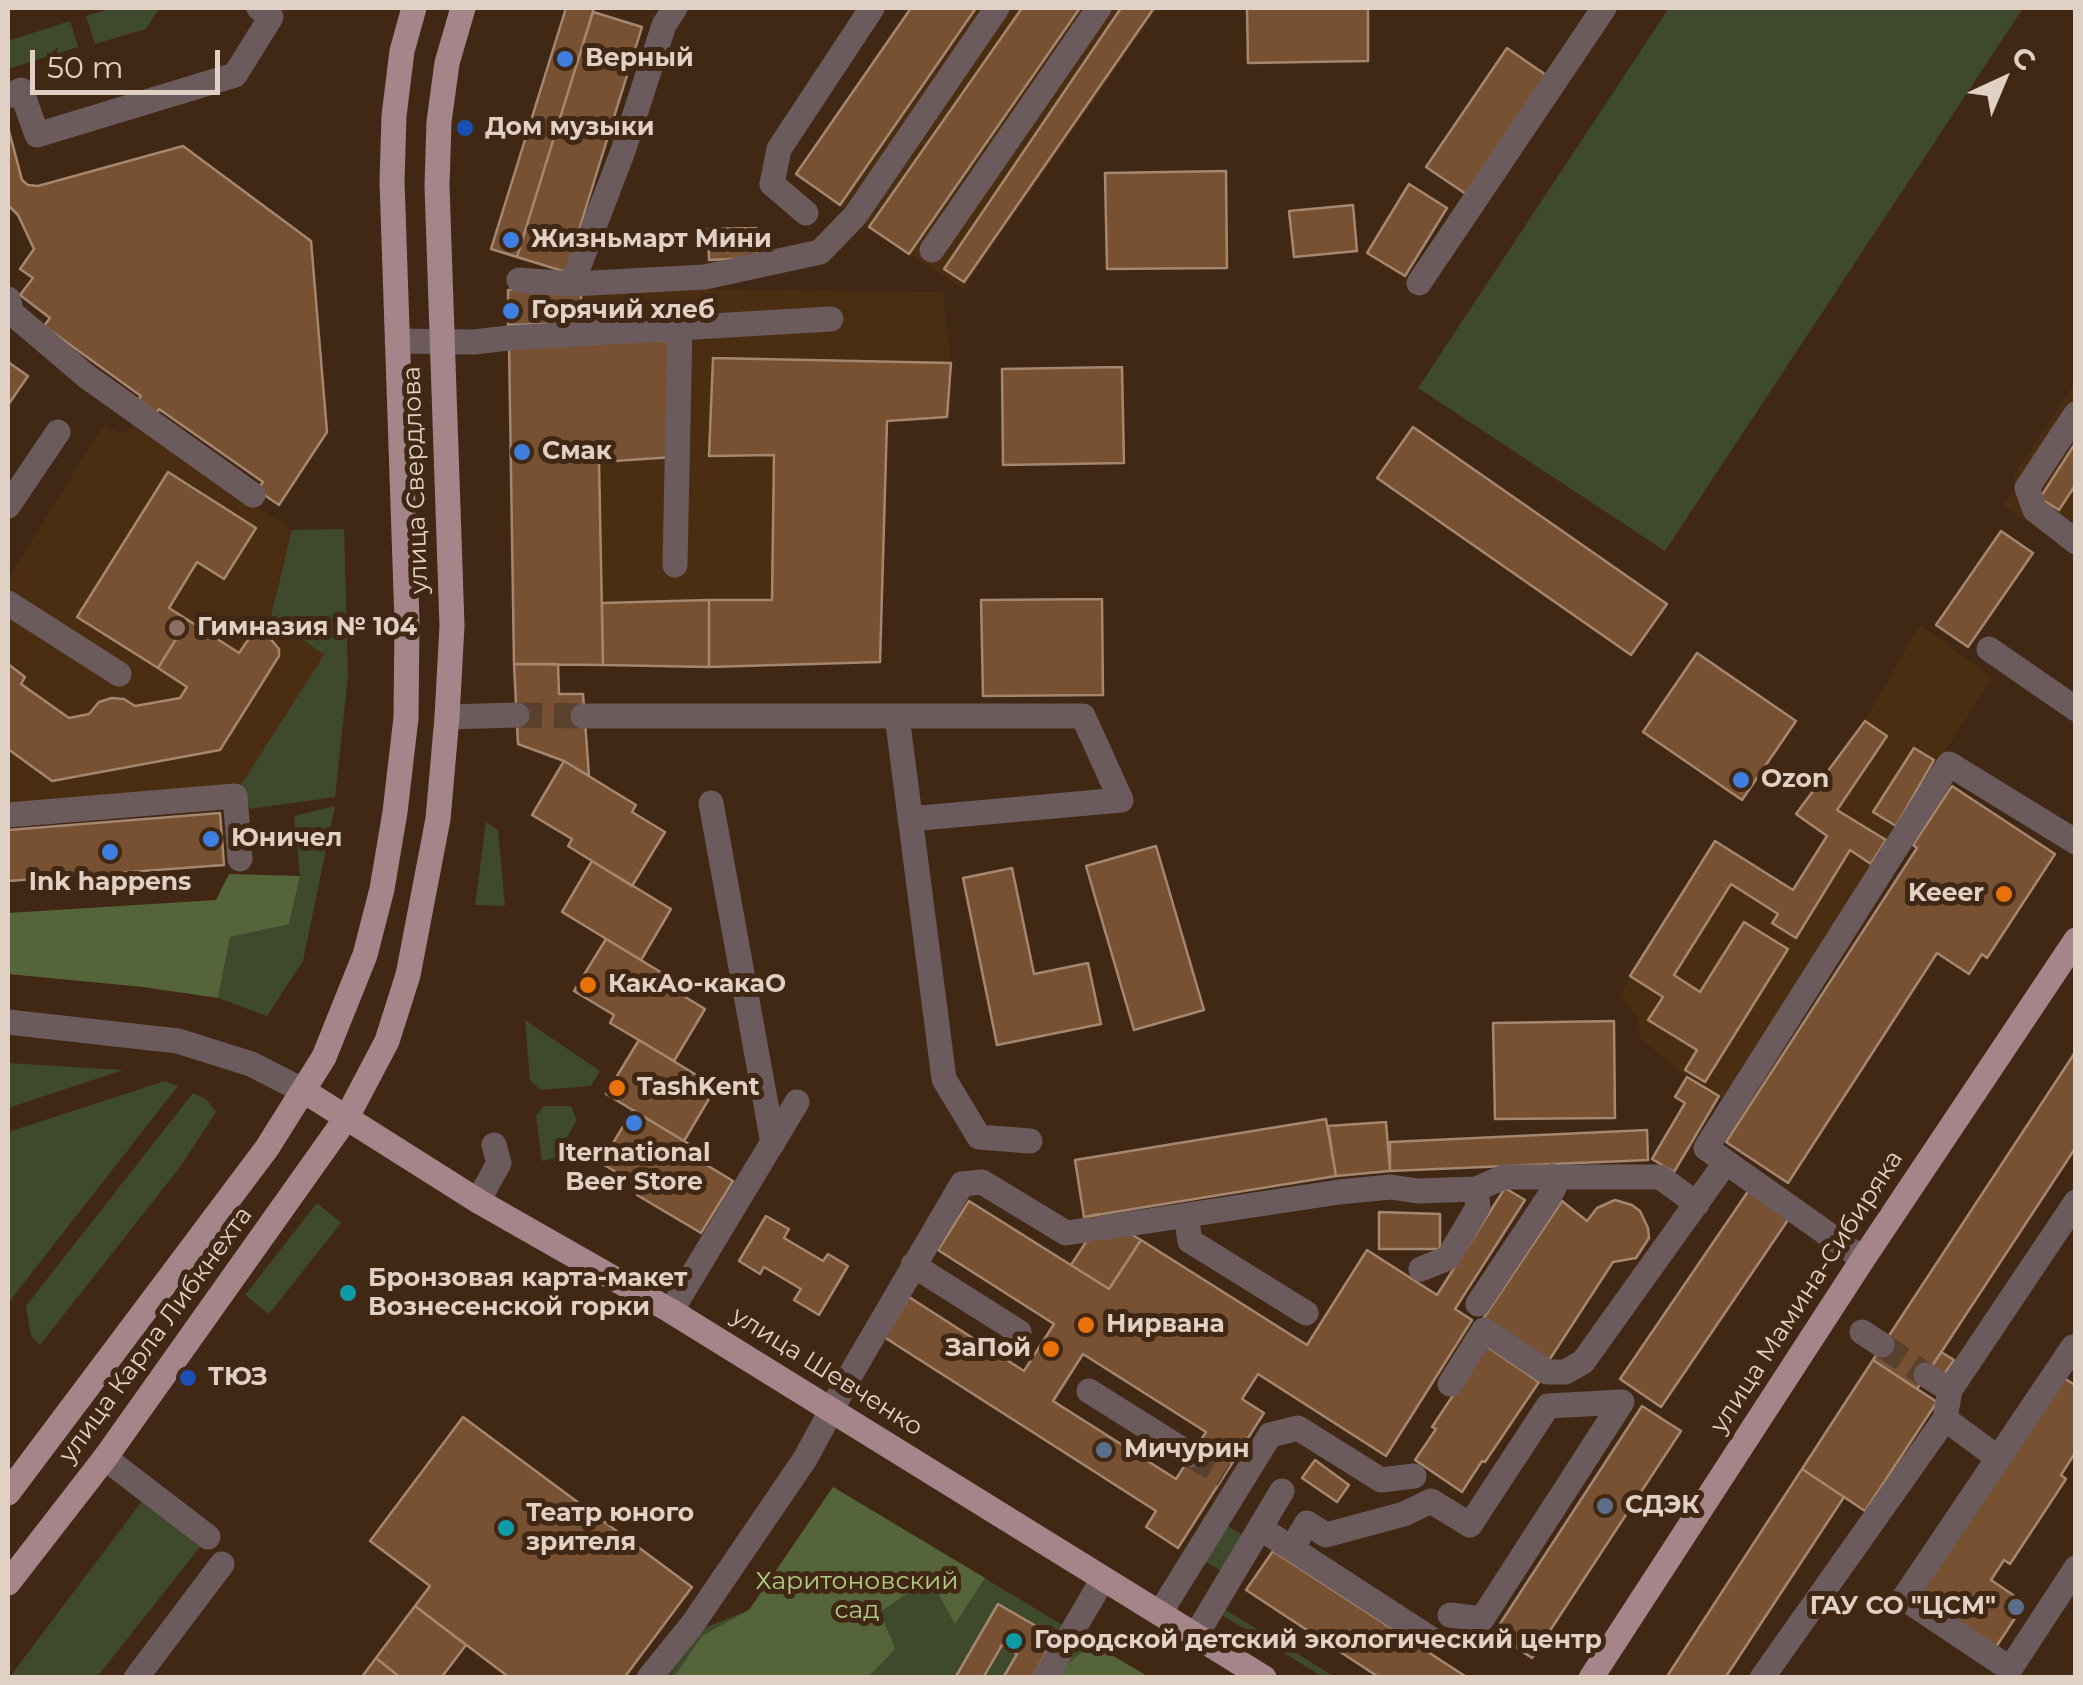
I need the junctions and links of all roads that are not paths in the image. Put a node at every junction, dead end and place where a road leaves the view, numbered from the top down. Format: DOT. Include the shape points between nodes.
graph roads {
  1 [pos="259,8"];
  2 [pos="414,8"];
  3 [pos="463,8"];
  4 [pos="674,8"];
  5 [pos="872,8"];
  6 [pos="997,8"];
  7 [pos="1099,8"];
  8 [pos="1604,8"];
  9 [pos="8,96"];
  10 [pos="806,213"];
  11 [pos="932,250"];
  12 [pos="519,280"];
  13 [pos="1419,283"];
  14 [pos="572,284"];
  15 [pos="8,298"];
  16 [pos="831,319"];
  17 [pos="680,326"];
  18 [pos="397,341"];
  19 [pos="441,342"];
  20 [pos="2076,414"];
  21 [pos="58,432"];
  22 [pos="253,495"];
  23 [pos="8,506"];
  24 [pos="2076,542"];
  25 [pos="676,565"];
  26 [pos="8,603"];
  27 [pos="1988,649"];
  28 [pos="119,674"];
  29 [pos="2076,709"];
  30 [pos="517,715"];
  31 [pos="583,716"];
  32 [pos="897,716"];
  33 [pos="447,717"];
  34 [pos="711,803"];
  35 [pos="8,815"];
  36 [pos="910,819"];
  37 [pos="2076,842"];
  38 [pos="240,859"];
  39 [pos="2076,940"];
  40 [pos="8,1022"];
  41 [pos="304,1091"];
  42 [pos="797,1102"];
  43 [pos="348,1118"];
  44 [pos="1030,1140"];
  45 [pos="772,1143"];
  46 [pos="494,1144"];
  47 [pos="1726,1162"];
  48 [pos="1552,1176"];
  49 [pos="1476,1189"];
  50 [pos="478,1200"];
  51 [pos="2076,1202"];
  52 [pos="1697,1204"];
  53 [pos="1186,1216"];
  54 [pos="1863,1259"];
  55 [pos="913,1265"];
  56 [pos="1421,1269"];
  57 [pos="1478,1304"];
  58 [pos="671,1311"];
  59 [pos="1306,1313"];
  60 [pos="1019,1332"];
  61 [pos="2076,1348"];
  62 [pos="1926,1374"];
  63 [pos="1450,1384"];
  64 [pos="1950,1390"];
  65 [pos="1089,1391"];
  66 [pos="832,1410"];
  67 [pos="1945,1419"];
  68 [pos="1192,1455"];
  69 [pos="106,1458"];
  70 [pos="1998,1458"];
  71 [pos="1414,1476"];
  72 [pos="1282,1490"];
  73 [pos="8,1493"];
  74 [pos="1260,1528"];
  75 [pos="208,1537"];
  76 [pos="1292,1548"];
  77 [pos="222,1564"];
  78 [pos="2076,1568"];
  79 [pos="1104,1579"];
  80 [pos="8,1583"];
  81 [pos="1160,1613"];
  82 [pos="1450,1614"];
  83 [pos="1196,1635"];
  84 [pos="1431,1639"];
  85 [pos="136,1678"];
  86 [pos="648,1678"];
  87 [pos="1045,1678"];
  88 [pos="1264,1678"];
  89 [pos="1590,1678"];
  90 [pos="1762,1678"];
  1 -- 9 [label="street" via="271,16 234,75 37,135 22,90"];
  2 -- 18 [label="main road, улица Свердлова" via="394,116"];
  3 -- 19 [label="main road, улица Свердлова" via="440,122"];
  4 -- 14 [label="street"];
  5 -- 10 [label="street" via="779,149 772,184"];
  6 -- 14 [label="street" via="855,216 820,252 704,277"];
  7 -- 11 [label="street"];
  8 -- 13 [label="street"];
  12 -- 14 [label="street"];
  15 -- 22 [label="street" via="12,313 86,376"];
  16 -- 17 [label="street"];
  17 -- 19 [label="street"];
  17 -- 25 [label="street"];
  18 -- 19 [label="street"];
  18 -- 41 [label="main road, улица Свердлова" via="407,622 396,812 365,955"];
  19 -- 33 [label="main road, улица Свердлова" via="452,626"];
  20 -- 24 [label="street" via="2027,488 2035,510"];
  21 -- 23 [label="street"];
  26 -- 28 [label="street"];
  27 -- 29 [label="street"];
  30 -- 33 [label="street"];
  31 -- 32 [label="street"];
  32 -- 36 [label="street"];
  32 -- 36 [label="street" via="1083,716 1121,800"];
  33 -- 43 [label="main road, улица Свердлова" via="438,820 408,975 387,1041"];
  34 -- 45 [label="street"];
  35 -- 38 [label="street" via="234,796"];
  36 -- 44 [label="street" via="944,1079 979,1137"];
  37 -- 47 [label="street" via="1949,764 1706,1148"];
  39 -- 54 [label="main road, улица Мамина-Сибиряка"];
  40 -- 41 [label="street" via="178,1041 251,1064"];
  41 -- 43 [label="main road, улица Шевченко"];
  41 -- 73 [label="main road, улица Карла Либкнехта"];
  42 -- 45 [label="street"];
  43 -- 50 [label="main road, улица Шевченко"];
  43 -- 69 [label="main road, улица Карла Либкнехта"];
  45 -- 58 [label="street"];
  46 -- 50 [label="street" via="499,1162"];
  47 -- 52 [label="street"];
  47 -- 54 [label="street"];
  48 -- 49 [label="street" via="1504,1177"];
  48 -- 52 [label="street" via="1660,1177"];
  48 -- 57 [label="street" via="1554,1188"];
  49 -- 53 [label="street" via="1356,1190"];
  49 -- 56 [label="street" via="1478,1206 1448,1258"];
  50 -- 58 [label="main road, улица Шевченко"];
  51 -- 64 [label="street"];
  52 -- 63 [label="street" via="1583,1362 1566,1372 1547,1372 1484,1330"];
  53 -- 55 [label="street" via="1066,1234 982,1182 962,1184"];
  53 -- 59 [label="street" via="1190,1241"];
  54 -- 89 [label="main road, улица Мамина-Сибиряка"];
  55 -- 60 [label="street"];
  55 -- 66 [label="street"];
  58 -- 66 [label="main road, улица Шевченко"];
  61 -- 70 [label="street"];
  62 -- 64 [label="street"];
  64 -- 67 [label="street"];
  65 -- 68 [label="street"];
  66 -- 79 [label="main road, улица Шевченко"];
  66 -- 86 [label="street" via="702,1609"];
  67 -- 70 [label="street"];
  67 -- 90 [label="street"];
  69 -- 75 [label="street"];
  69 -- 80 [label="main road, улица Карла Либкнехта"];
  70 -- 78 [label="street" via="1904,1598 2010,1669"];
  71 -- 81 [label="street" via="1381,1480 1298,1428 1270,1436 1232,1480"];
  72 -- 74 [label="street"];
  74 -- 76 [label="street"];
  74 -- 83 [label="street"];
  76 -- 82 [label="street" via="1307,1523 1326,1536 1432,1502 1470,1525 1548,1406 1622,1402 1482,1619"];
  76 -- 84 [label="street"];
  77 -- 85 [label="street"];
  79 -- 81 [label="main road, улица Шевченко"];
  79 -- 87 [label="street"];
  81 -- 83 [label="main road, улица Шевченко"];
  83 -- 88 [label="main road, улица Шевченко"];
}
